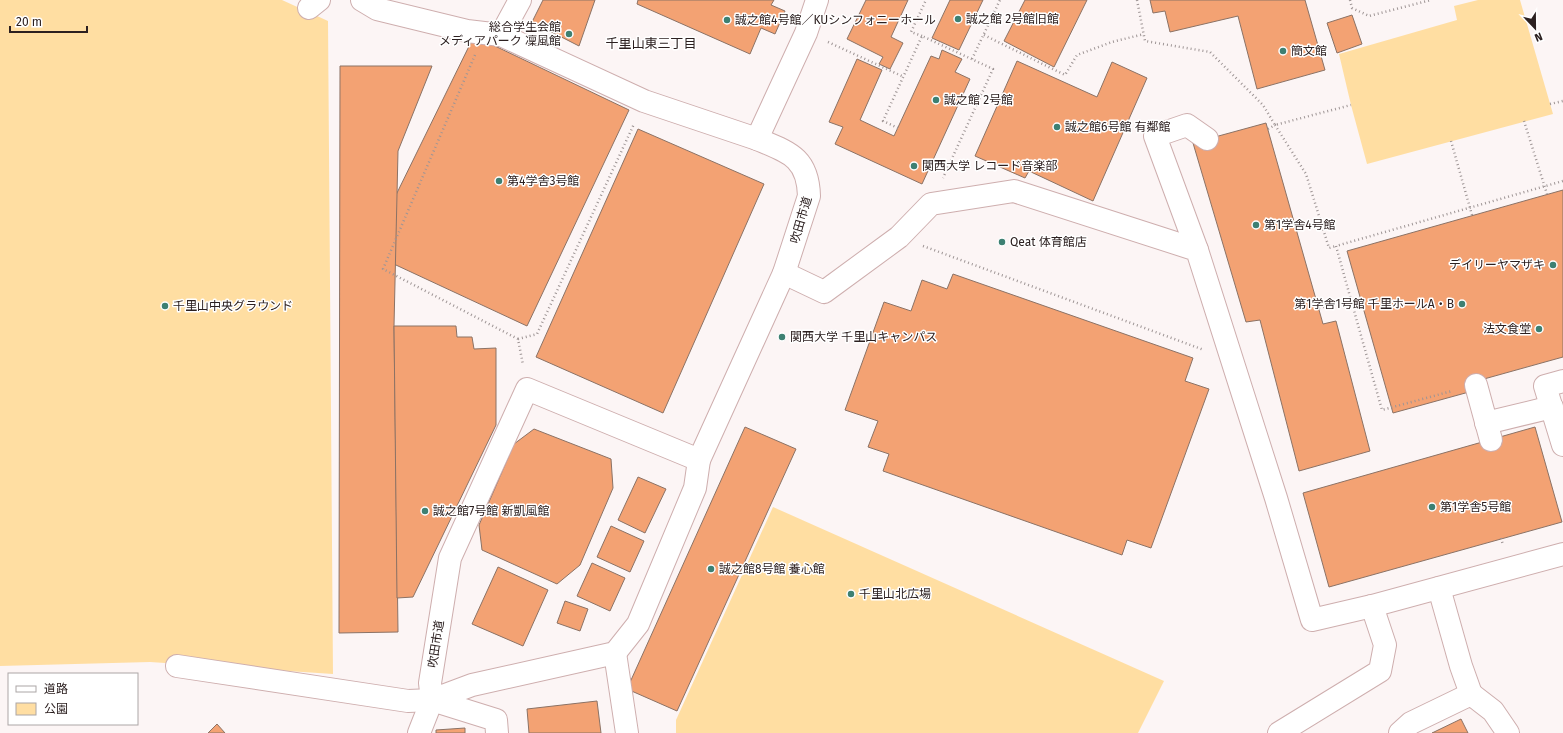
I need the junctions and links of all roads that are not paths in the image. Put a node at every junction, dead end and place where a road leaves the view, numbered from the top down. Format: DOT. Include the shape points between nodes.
graph roads {
  1 [pos="362,0"];
  2 [pos="520,0"];
  3 [pos="817,0"];
  4 [pos="493,34"];
  5 [pos="757,139"];
  6 [pos="1207,139"];
  7 [pos="1197,250"];
  8 [pos="784,273"];
  9 [pos="1563,380"];
  10 [pos="1476,385"];
  11 [pos="1552,407"];
  12 [pos="1563,445"];
  13 [pos="699,460"];
  14 [pos="1563,554"];
  15 [pos="1439,588"];
  16 [pos="1372,606"];
  17 [pos="615,654"];
  18 [pos="177,666"];
  19 [pos="1471,694"];
  20 [pos="432,700"];
  21 [pos="1409,730"];
  22 [pos="419,733"];
  23 [pos="497,733"];
  24 [pos="627,733"];
  25 [pos="1280,733"];
  26 [pos="1508,733"];
  1 -- 4 [label="street, 吹田市道" via="377,9 468,31"];
  2 -- 4 [label="street"];
  3 -- 5 [label="street" via="806,33"];
  4 -- 5 [label="street, 吹田市道" via="644,102"];
  5 -- 8 [label="street, 吹田市道" via="791,154 806,174 809,187 809,196"];
  6 -- 7 [label="street" via="1187,125 1155,136"];
  7 -- 8 [label="street" via="1014,191 931,204 899,237 824,292"];
  7 -- 16 [label="street" via="1312,620"];
  8 -- 13 [label="street, 吹田市道"];
  9 -- 11 [label="street" via="1545,386"];
  10 -- 11 [label="street" via="1489,431"];
  11 -- 12 [label="street"];
  13 -- 17 [label="street, 吹田市道" via="695,488 638,624"];
  13 -- 20 [label="street, 吹田市道" via="527,389 450,558 430,683"];
  14 -- 15 [label="street"];
  15 -- 16 [label="street"];
  15 -- 19 [label="street"];
  16 -- 25 [label="street" via="1385,645 1380,671"];
  17 -- 20 [label="street" via="472,686"];
  17 -- 24 [label="street"];
  18 -- 20 [label="street" via="408,701"];
  19 -- 21 [label="street"];
  19 -- 26 [label="street" via="1493,711"];
  20 -- 22 [label="street"];
  20 -- 23 [label="street" via="496,720"];
}
